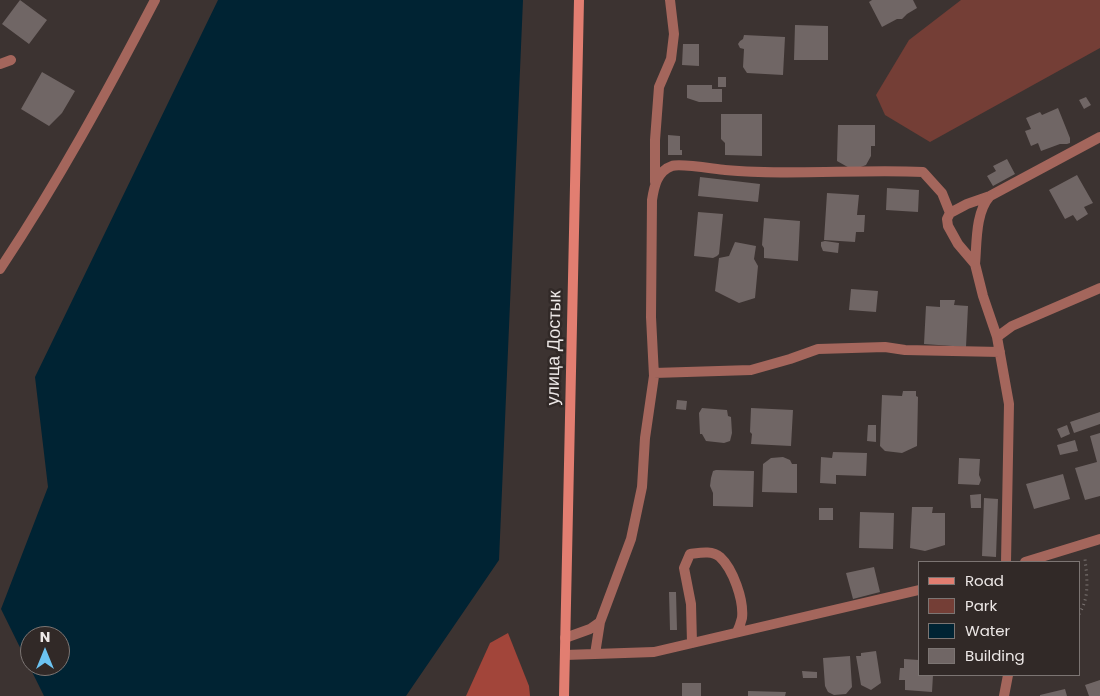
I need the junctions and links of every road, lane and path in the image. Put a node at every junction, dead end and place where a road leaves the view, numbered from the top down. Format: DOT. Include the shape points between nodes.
graph roads {
  1 [pos="155,0"];
  2 [pos="579,0"];
  3 [pos="670,0"];
  4 [pos="11,60"];
  5 [pos="0,64"];
  6 [pos="1100,137"];
  7 [pos="655,184"];
  8 [pos="990,196"];
  9 [pos="950,213"];
  10 [pos="975,264"];
  11 [pos="0,269"];
  12 [pos="1100,288"];
  13 [pos="997,337"];
  14 [pos="1000,352"];
  15 [pos="654,373"];
  16 [pos="1100,539"];
  17 [pos="1084,544"];
  18 [pos="1006,561"];
  19 [pos="1028,561"];
  20 [pos="918,590"];
  21 [pos="1080,612"];
  22 [pos="600,622"];
  23 [pos="738,632"];
  24 [pos="565,638"];
  25 [pos="692,643"];
  26 [pos="595,654"];
  27 [pos="565,655"];
  28 [pos="1008,676"];
  29 [pos="564,696"];
  30 [pos="1004,696"];
  1 -- 11 [label="street" via="96,113"];
  2 -- 24 [label="main road, улица Достык"];
  3 -- 7 [label="street" via="674,34 671,59 659,88"];
  4 -- 5 [label="street"];
  6 -- 8 [label="street"];
  7 -- 9 [label="street" via="661,172 673,165 757,172 924,172 942,193"];
  7 -- 15 [label="street" via="652,200 651,316"];
  8 -- 9 [label="street"];
  8 -- 10 [label="street" via="984,202 980,220"];
  9 -- 10 [label="street" via="948,226"];
  10 -- 13 [label="street"];
  12 -- 13 [label="street" via="1012,326"];
  13 -- 14 [label="street"];
  14 -- 15 [label="street" via="885,347 818,349 751,370"];
  14 -- 18 [label="street" via="1009,404"];
  15 -- 22 [label="street" via="642,488 631,539"];
  16 -- 17 [label="street"];
  17 -- 19 [label="street"];
  17 -- 21 [label="path" via="1088,586"];
  20 -- 23 [label="street"];
  22 -- 24 [label="street"];
  22 -- 26 [label="street"];
  23 -- 25 [label="street"];
  23 -- 25 [label="street" via="742,617 739,593 732,574 719,556 705,552 690,554 684,568 691,604"];
  24 -- 27 [label="main road, улица Достык"];
  25 -- 26 [label="street" via="654,652"];
  26 -- 27 [label="street"];
  27 -- 29 [label="main road, улица Достык"];
  28 -- 30 [label="street"];
}
